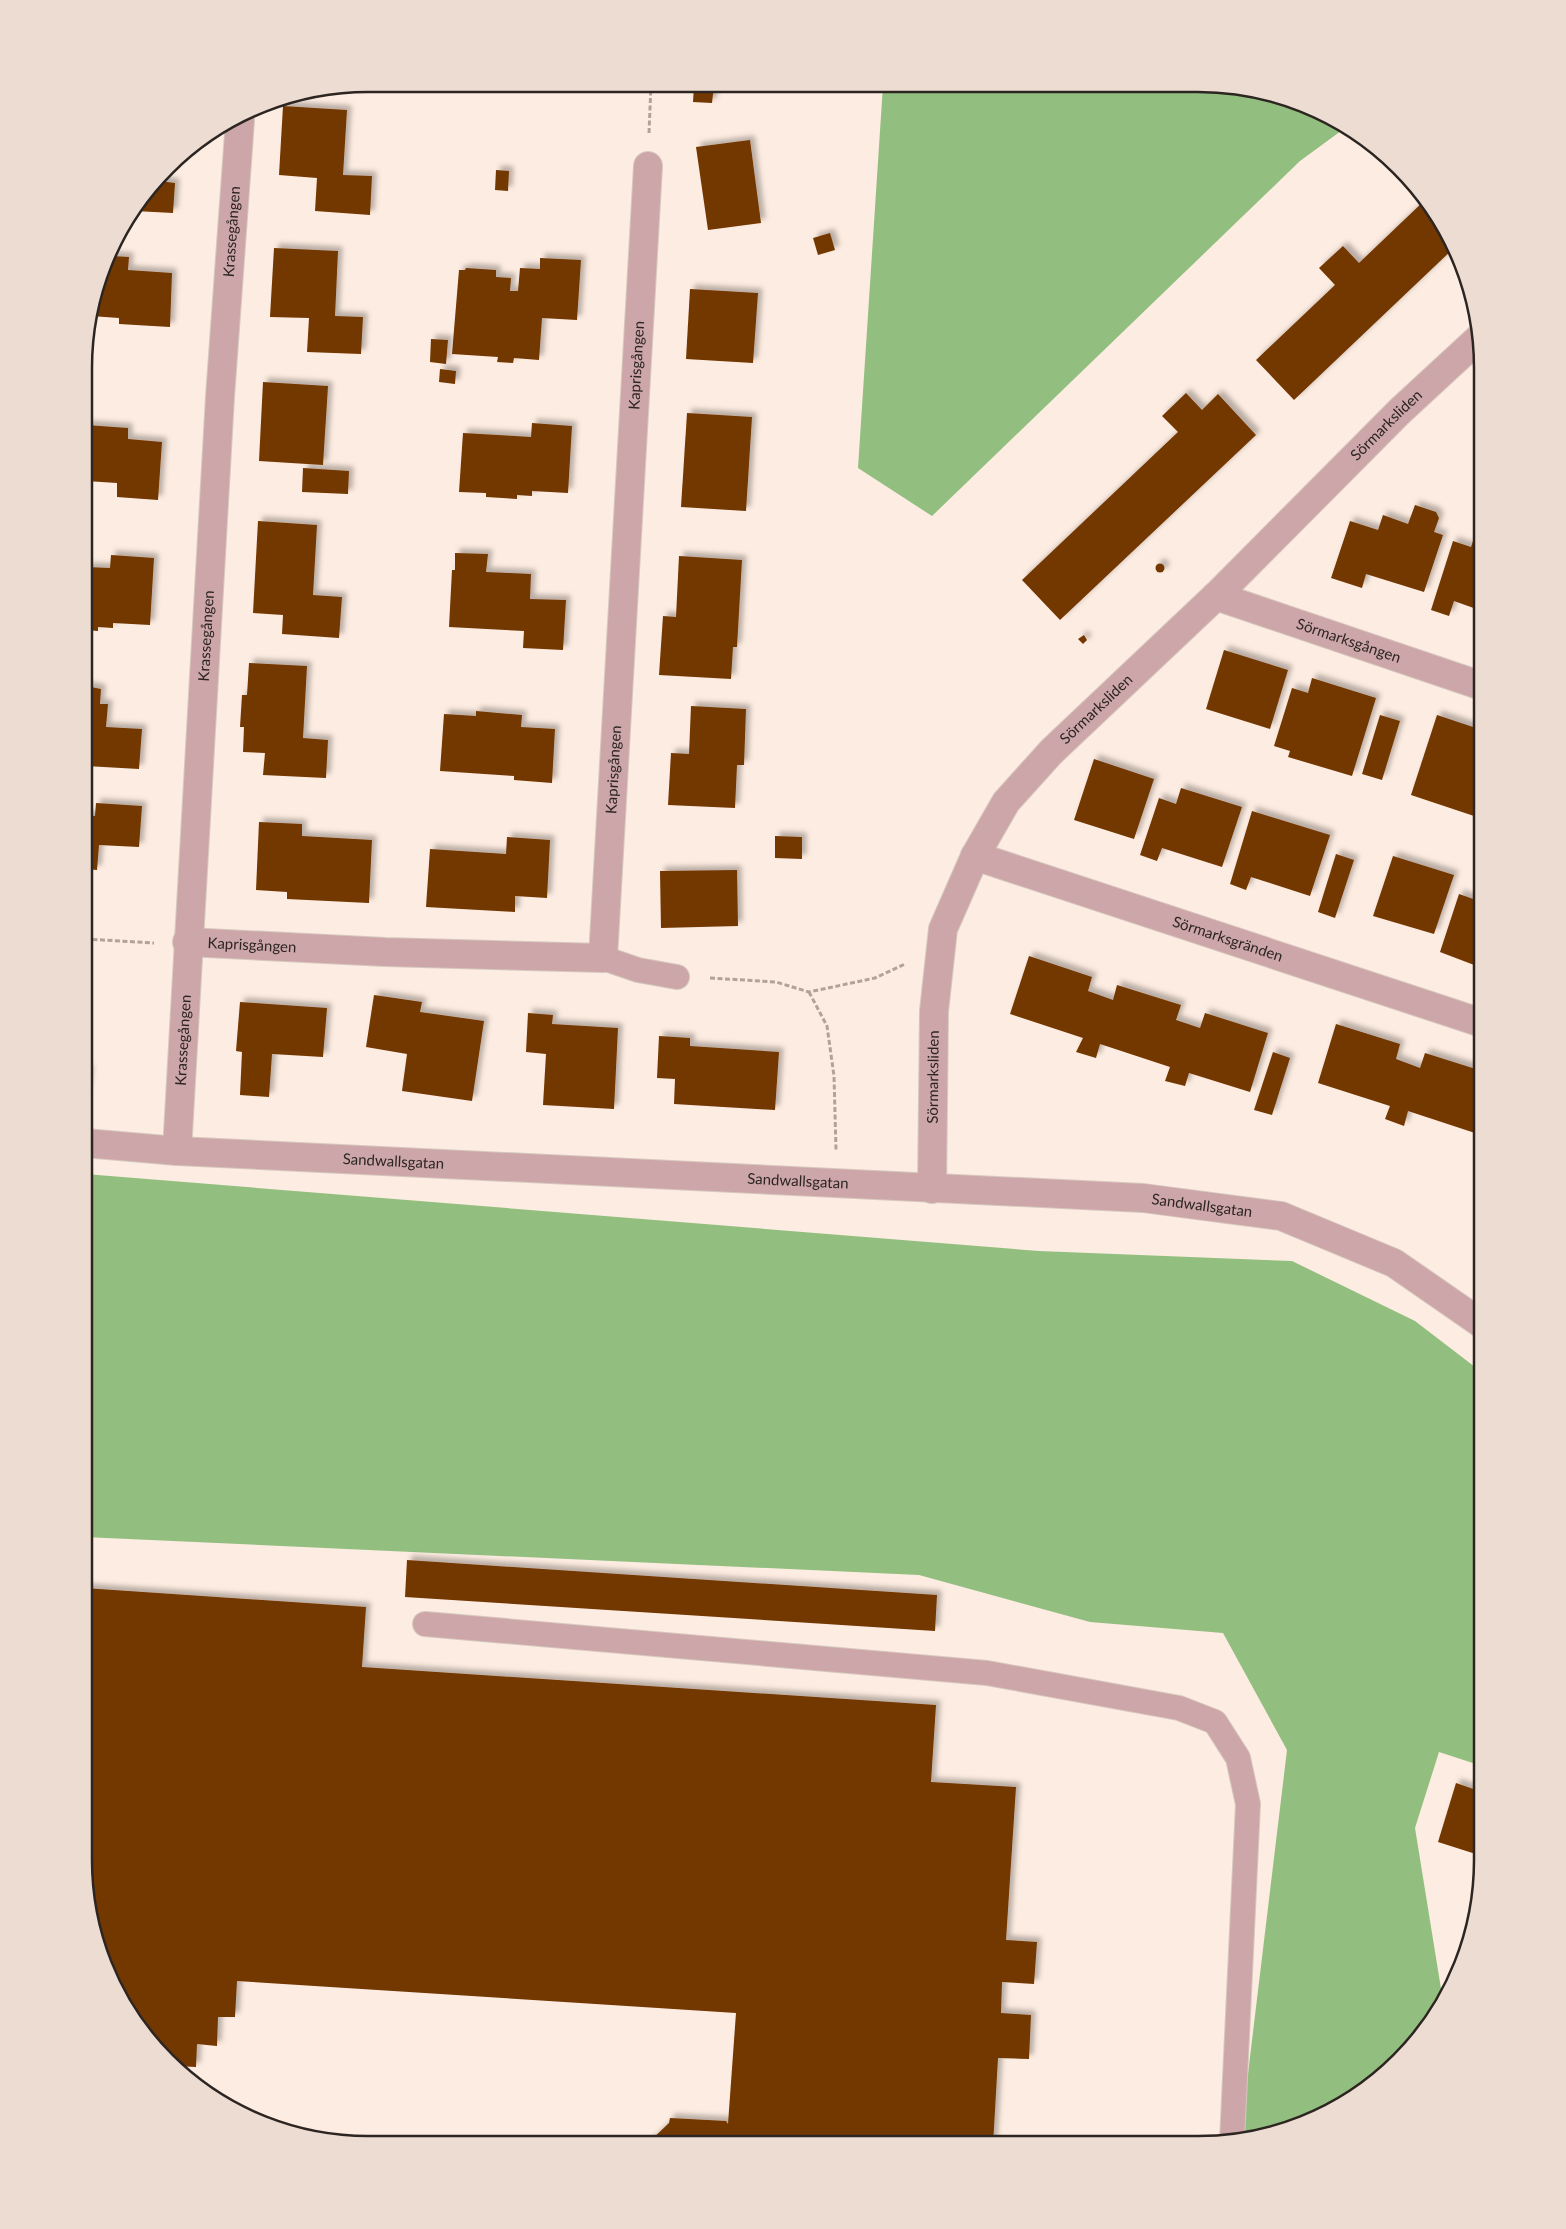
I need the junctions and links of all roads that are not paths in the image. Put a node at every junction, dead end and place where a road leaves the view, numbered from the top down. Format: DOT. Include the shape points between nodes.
graph roads {
  1 [pos="240,125"];
  2 [pos="648,166"];
  3 [pos="1472,344"];
  4 [pos="1216,596"];
  5 [pos="1474,683"];
  6 [pos="974,856"];
  7 [pos="188,942"];
  8 [pos="604,958"];
  9 [pos="677,977"];
  10 [pos="1474,1020"];
  11 [pos="92,1145"];
  12 [pos="177,1151"];
  13 [pos="932,1189"];
  14 [pos="1474,1318"];
  15 [pos="425,1624"];
  16 [pos="1232,2134"];
  1 -- 7 [label="street, Krassegången"];
  2 -- 8 [label="street, Kaprisgången"];
  3 -- 4 [label="street, Sörmarksliden"];
  4 -- 5 [label="street, Sörmarksgången"];
  4 -- 6 [label="street, Sörmarksliden" via="1051,752 1006,802"];
  6 -- 10 [label="street, Sörmarksgränden"];
  6 -- 13 [label="street, Sörmarksliden" via="943,929 934,1011"];
  7 -- 8 [label="street, Kaprisgången"];
  7 -- 12 [label="street, Krassegången"];
  8 -- 9 [label="lane" via="638,970"];
  11 -- 12 [label="street, Sandwallsgatan"];
  12 -- 13 [label="street, Sandwallsgatan"];
  13 -- 14 [label="street, Sandwallsgatan" via="1143,1198 1280,1216 1394,1263"];
  15 -- 16 [label="lane" via="987,1673 1179,1708 1215,1722 1238,1758 1248,1804"];
}
